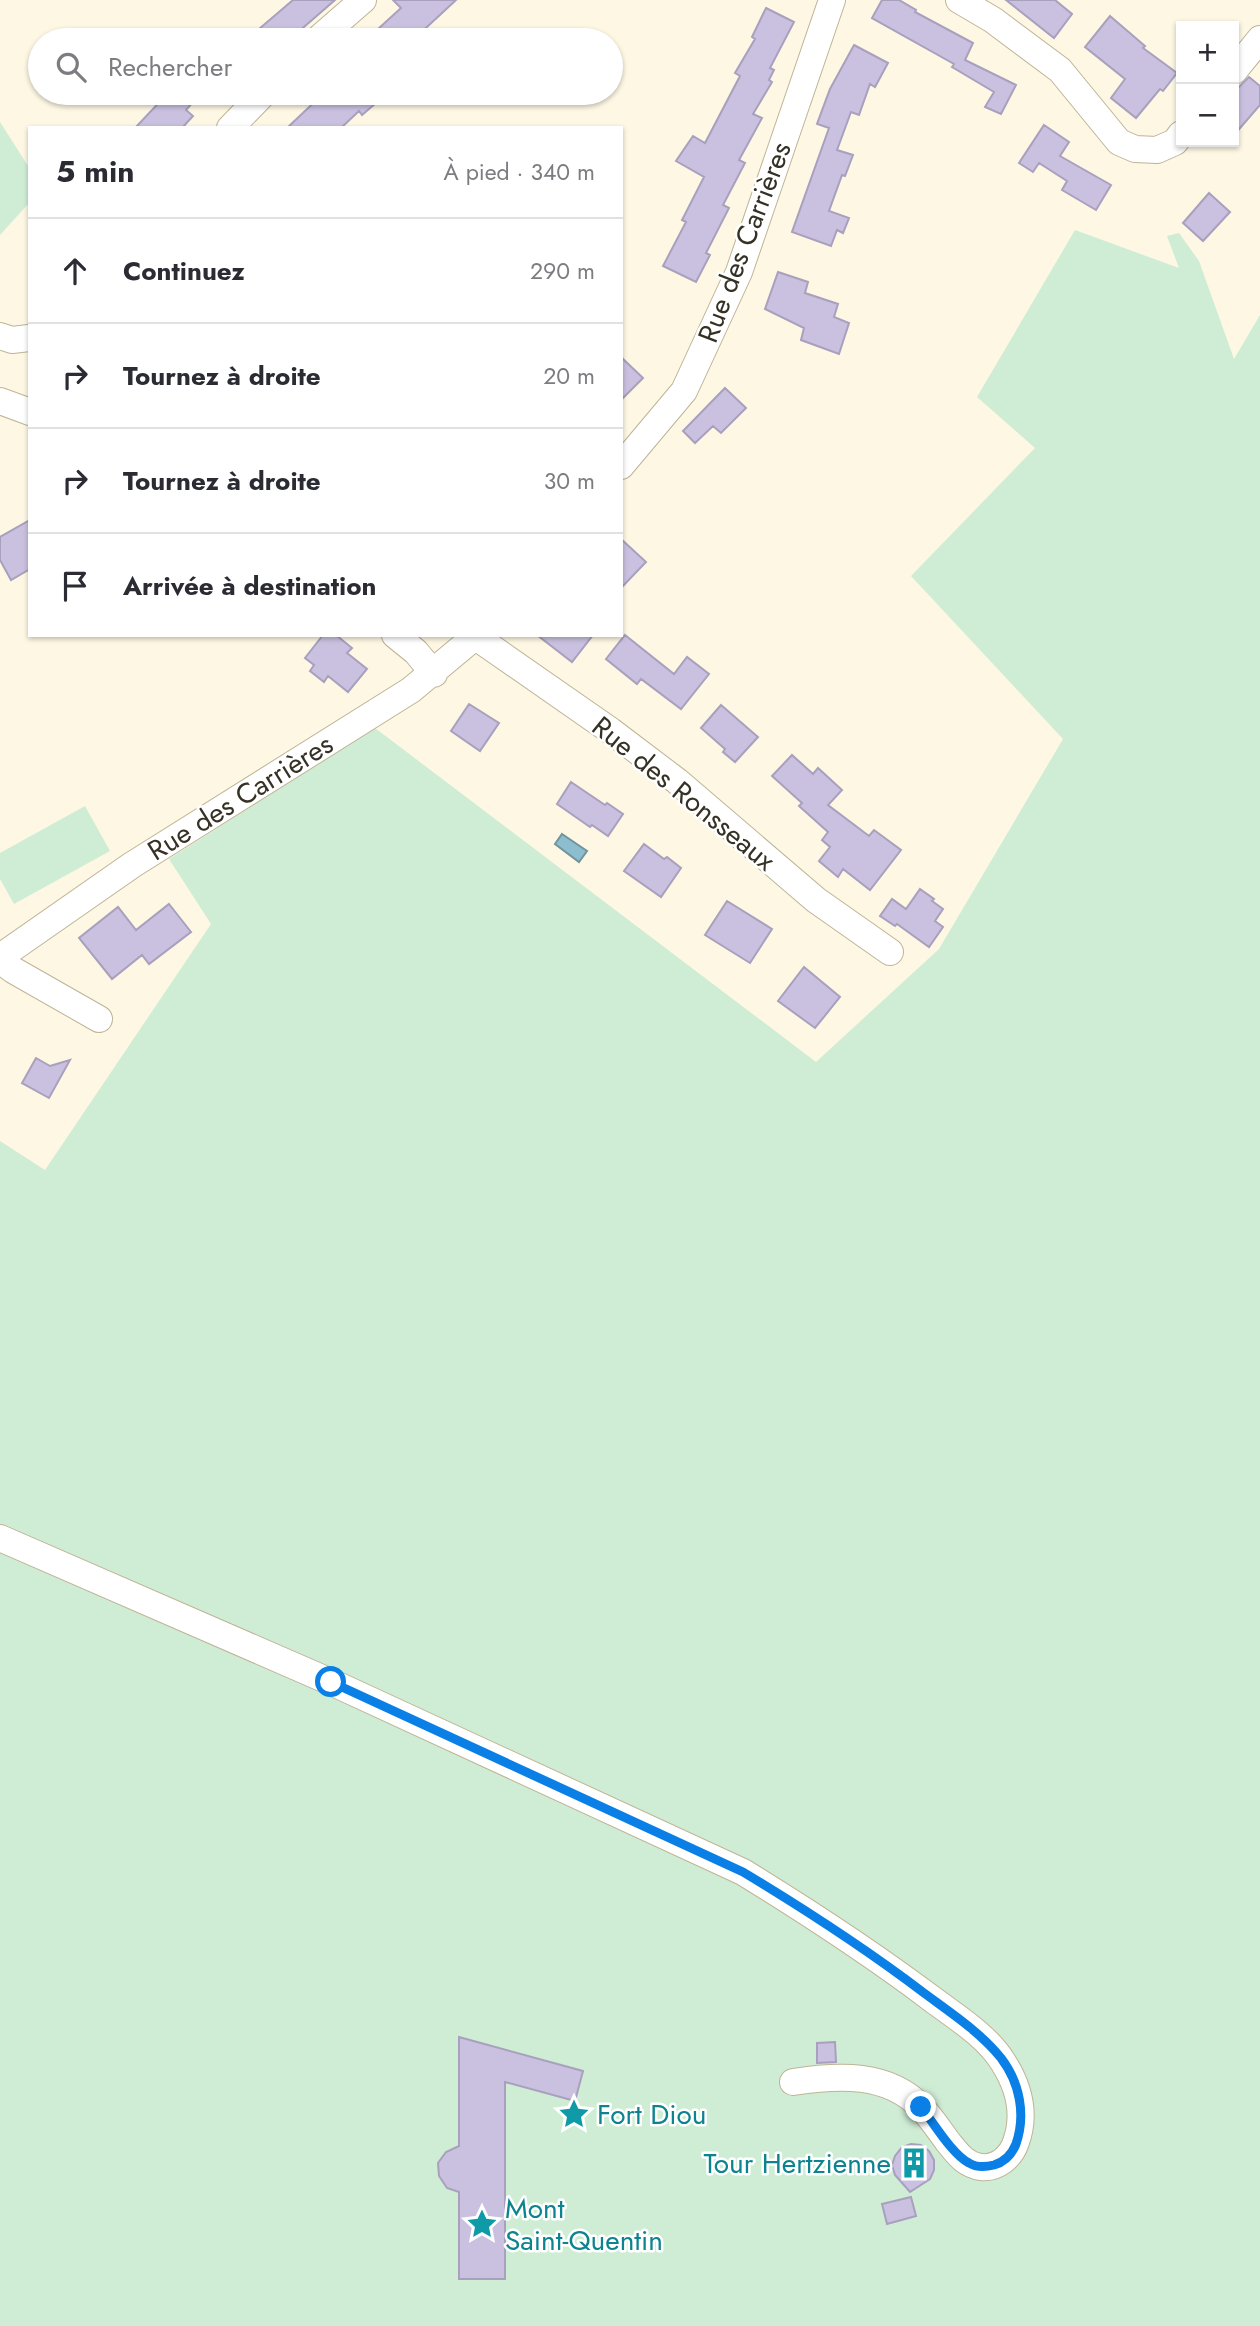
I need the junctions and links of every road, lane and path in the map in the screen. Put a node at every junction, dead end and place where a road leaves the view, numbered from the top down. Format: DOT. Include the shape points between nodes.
graph roads {
  1 [pos="363,0"];
  2 [pos="832,0"];
  3 [pos="959,0"];
  4 [pos="331,28"];
  5 [pos="1260,39"];
  6 [pos="1239,65"];
  7 [pos="252,105"];
  8 [pos="232,126"];
  9 [pos="1176,141"];
  10 [pos="0,336"];
  11 [pos="28,338"];
  12 [pos="0,401"];
  13 [pos="28,411"];
  14 [pos="623,464"];
  15 [pos="397,637"];
  16 [pos="476,637"];
  17 [pos="478,637"];
  18 [pos="434,674"];
  19 [pos="890,952"];
  20 [pos="0,958"];
  21 [pos="99,1019"];
  22 [pos="0,1538"];
  23 [pos="793,2082"];
  1 -- 4 [label="street"];
  2 -- 14 [label="street, Rue des Carrières" via="739,272 684,391"];
  3 -- 9 [label="street" via="1060,70 1119,142 1135,149 1157,150"];
  5 -- 6 [label="street"];
  7 -- 8 [label="street"];
  10 -- 11 [label="street"];
  12 -- 13 [label="street"];
  15 -- 18 [label="street"];
  16 -- 18 [label="street, Rue des Carrières"];
  17 -- 19 [label="street, Rue des Ronsseaux" via="677,781 816,900"];
  18 -- 20 [label="street, Rue des Carrières" via="132,865"];
  20 -- 21 [label="street"];
  22 -- 23 [label="street" via="331,1682 743,1872 872,1954 972,2029 1002,2059 1016,2086 1020,2133 1014,2150 1001,2163 970,2165 921,2107 899,2090 860,2077"];
}
